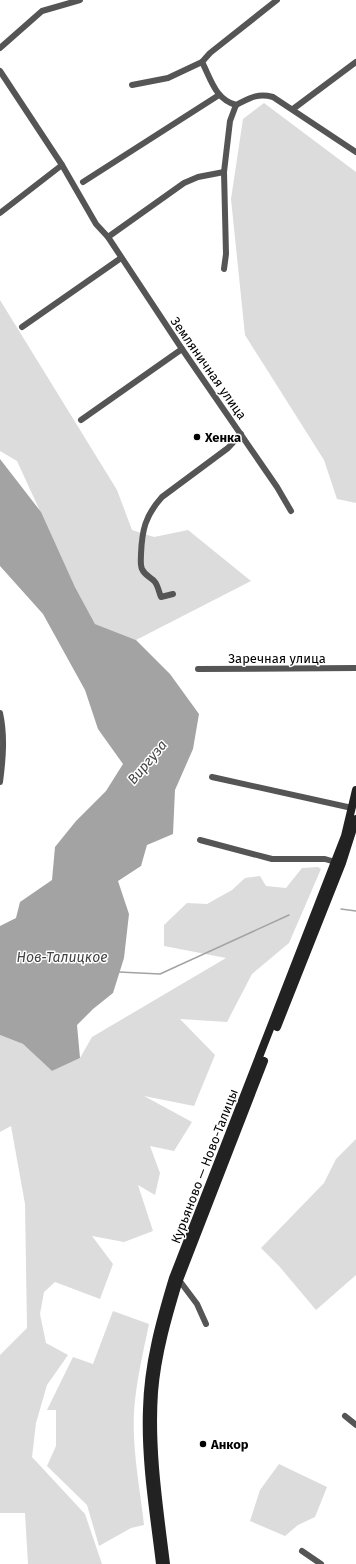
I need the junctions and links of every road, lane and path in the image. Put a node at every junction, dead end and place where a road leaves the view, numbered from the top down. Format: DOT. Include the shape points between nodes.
graph roads {
  1 [pos="80,0"];
  2 [pos="277,0"];
  3 [pos="0,48"];
  4 [pos="202,62"];
  5 [pos="356,62"];
  6 [pos="0,71"];
  7 [pos="132,85"];
  8 [pos="219,95"];
  9 [pos="236,106"];
  10 [pos="293,108"];
  11 [pos="356,152"];
  12 [pos="62,165"];
  13 [pos="224,172"];
  14 [pos="83,182"];
  15 [pos="0,212"];
  16 [pos="108,237"];
  17 [pos="121,258"];
  18 [pos="224,269"];
  19 [pos="22,328"];
  20 [pos="182,349"];
  21 [pos="81,420"];
  22 [pos="241,434"];
  23 [pos="291,511"];
  24 [pos="173,594"];
  25 [pos="356,668"];
  26 [pos="198,669"];
  27 [pos="0,713"];
  28 [pos="212,777"];
  29 [pos="0,782"];
  30 [pos="356,790"];
  31 [pos="352,808"];
  32 [pos="356,819"];
  33 [pos="200,840"];
  34 [pos="335,862"];
  35 [pos="179,1280"];
  36 [pos="206,1324"];
  37 [pos="345,1416"];
  38 [pos="356,1425"];
  39 [pos="302,1551"];
  40 [pos="160,1564"];
  41 [pos="166,1564"];
  42 [pos="321,1564"];
  1 -- 3 [label="street" via="42,11"];
  2 -- 4 [label="street"];
  4 -- 7 [label="street" via="168,78"];
  4 -- 8 [label="street"];
  5 -- 10 [label="street"];
  6 -- 12 [label="street, Земляничная улица"];
  8 -- 9 [label="street"];
  8 -- 14 [label="street"];
  9 -- 10 [label="street" via="254,96 266,95"];
  9 -- 13 [label="street" via="230,121"];
  10 -- 11 [label="street"];
  12 -- 15 [label="street"];
  12 -- 16 [label="street, Земляничная улица" via="96,224"];
  13 -- 16 [label="street" via="198,177 184,183"];
  13 -- 18 [label="street"];
  16 -- 17 [label="street, Земляничная улица"];
  17 -- 19 [label="street"];
  17 -- 20 [label="street, Земляничная улица"];
  20 -- 21 [label="street"];
  20 -- 22 [label="street, Земляничная улица"];
  22 -- 23 [label="street, Земляничная улица"];
  22 -- 24 [label="street" via="228,448 162,497 145,521 141,568 146,576 156,583 161,597"];
  25 -- 26 [label="street, Заречная улица"];
  27 -- 29 [label="street" via="3,726 3,758"];
  28 -- 31 [label="street"];
  30 -- 31 [label="main road, Курьяново — Ново-Талицы"];
  31 -- 34 [label="main road, Курьяново — Ново-Талицы"];
  32 -- 35 [label="main road, Курьяново — Ново-Талицы" via="342,863"];
  33 -- 34 [label="street" via="272,859 325,859"];
  34 -- 40 [label="main road, Курьяново — Ново-Талицы" via="173,1278 162,1315 150,1374 147,1408 149,1467"];
  35 -- 36 [label="street" via="197,1304"];
  35 -- 41 [label="main road, Курьяново — Ново-Талицы" via="161,1347 154,1393 155,1466"];
  37 -- 38 [label="street"];
  39 -- 42 [label="street"];
}
